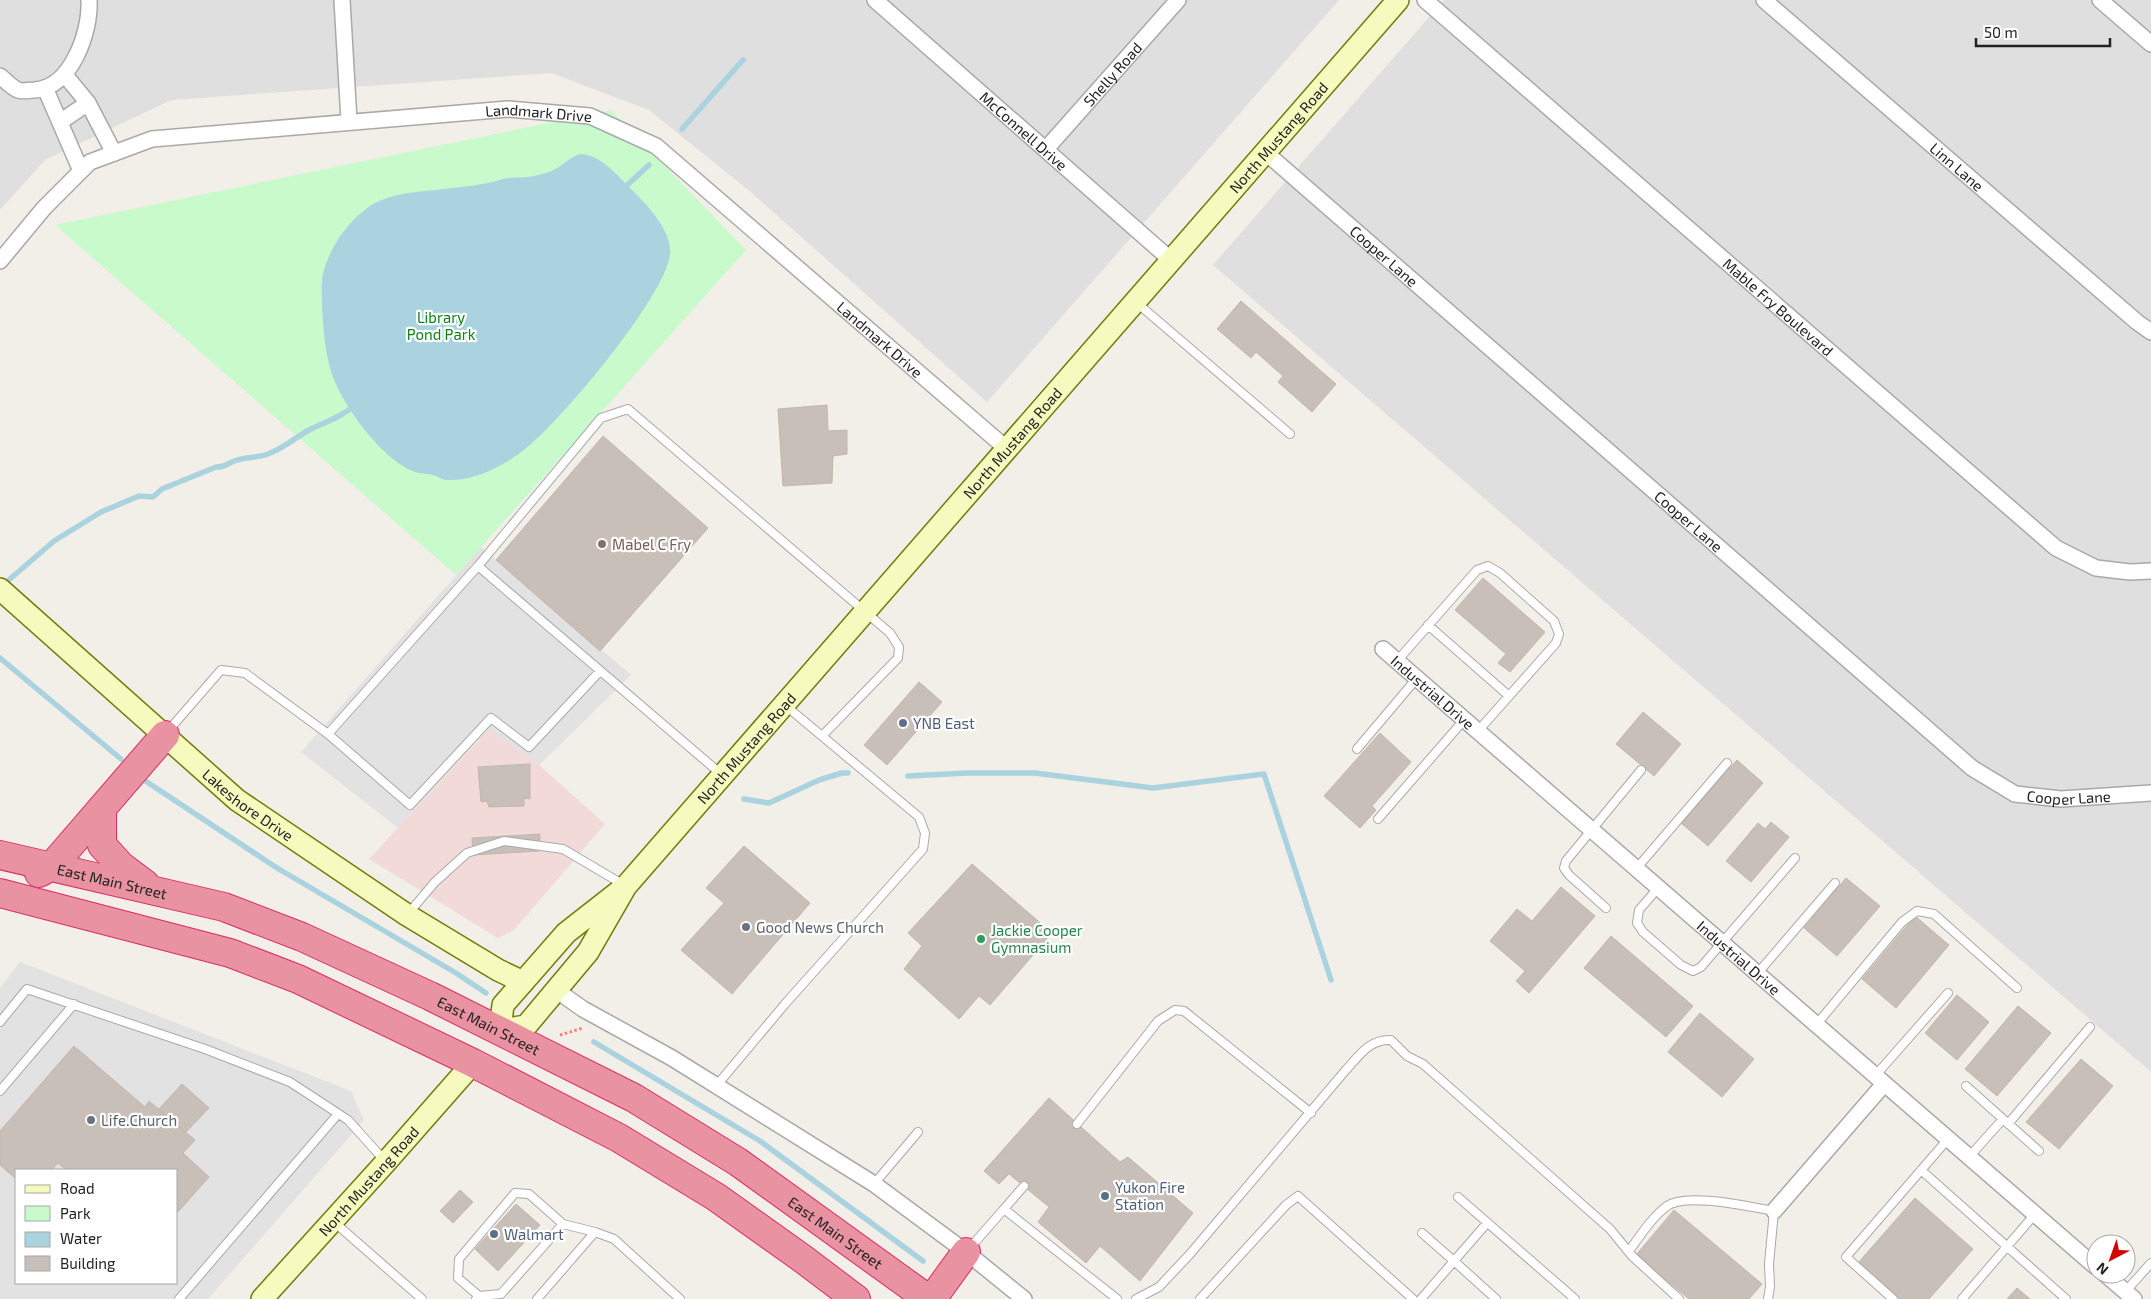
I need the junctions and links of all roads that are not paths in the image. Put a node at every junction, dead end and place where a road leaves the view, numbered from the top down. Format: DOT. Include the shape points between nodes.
graph roads {
  1 [pos="89,0"];
  2 [pos="342,0"];
  3 [pos="875,0"];
  4 [pos="1178,0"];
  5 [pos="1398,0"];
  6 [pos="1425,0"];
  7 [pos="1764,0"];
  8 [pos="2100,0"];
  9 [pos="2151,44"];
  10 [pos="65,75"];
  11 [pos="0,76"];
  12 [pos="45,88"];
  13 [pos="88,103"];
  14 [pos="349,121"];
  15 [pos="60,122"];
  16 [pos="1046,148"];
  17 [pos="1266,152"];
  18 [pos="114,153"];
  19 [pos="82,171"];
  20 [pos="1171,260"];
  21 [pos="0,261"];
  22 [pos="1136,301"];
  23 [pos="2151,332"];
  24 [pos="1290,434"];
  25 [pos="1007,449"];
  26 [pos="478,566"];
  27 [pos="2151,570"];
  28 [pos="0,589"];
  29 [pos="864,612"];
  30 [pos="1428,626"];
  31 [pos="1383,649"];
  32 [pos="1397,661"];
  33 [pos="600,671"];
  34 [pos="1417,678"];
  35 [pos="1509,696"];
  36 [pos="784,705"];
  37 [pos="1464,720"];
  38 [pos="1478,732"];
  39 [pos="328,734"];
  40 [pos="165,735"];
  41 [pos="823,735"];
  42 [pos="1357,749"];
  43 [pos="1727,763"];
  44 [pos="1641,770"];
  45 [pos="723,776"];
  46 [pos="2151,793"];
  47 [pos="102,808"];
  48 [pos="1378,819"];
  49 [pos="1590,830"];
  50 [pos="0,850"];
  51 [pos="0,855"];
  52 [pos="1795,858"];
  53 [pos="52,866"];
  54 [pos="1636,869"];
  55 [pos="0,883"];
  56 [pos="1835,883"];
  57 [pos="626,886"];
  58 [pos="1658,888"];
  59 [pos="152,889"];
  60 [pos="0,893"];
  61 [pos="1606,908"];
  62 [pos="407,915"];
  63 [pos="1721,943"];
  64 [pos="1757,974"];
  65 [pos="523,982"];
  66 [pos="2017,988"];
  67 [pos="556,990"];
  68 [pos="1948,993"];
  69 [pos="74,1004"];
  70 [pos="0,1022"];
  71 [pos="1816,1025"];
  72 [pos="2090,1027"];
  73 [pos="500,1030"];
  74 [pos="473,1063"];
  75 [pos="1880,1080"];
  76 [pos="717,1085"];
  77 [pos="1966,1086"];
  78 [pos="0,1092"];
  79 [pos="1311,1113"];
  80 [pos="338,1114"];
  81 [pos="2006,1121"];
  82 [pos="1077,1124"];
  83 [pos="918,1132"];
  84 [pos="1948,1139"];
  85 [pos="2039,1151"];
  86 [pos="1969,1157"];
  87 [pos="386,1162"];
  88 [pos="1921,1170"];
  89 [pos="874,1184"];
  90 [pos="1024,1186"];
  91 [pos="1458,1197"];
  92 [pos="1004,1209"];
  93 [pos="1774,1211"];
  94 [pos="2035,1214"];
  95 [pos="332,1221"];
  96 [pos="1487,1223"];
  97 [pos="563,1224"];
  98 [pos="595,1232"];
  99 [pos="1422,1233"];
  100 [pos="2007,1246"];
  101 [pos="1628,1250"];
  102 [pos="966,1252"];
  103 [pos="2086,1258"];
  104 [pos="1454,1261"];
  105 [pos="2151,1263"];
  106 [pos="2116,1284"];
  107 [pos="412,1296"];
  108 [pos="2129,1296"];
  109 [pos="478,1298"];
  110 [pos="179,1299"];
  111 [pos="262,1299"];
  112 [pos="422,1299"];
  113 [pos="537,1299"];
  114 [pos="680,1299"];
  115 [pos="856,1299"];
  116 [pos="928,1299"];
  117 [pos="932,1299"];
  118 [pos="1024,1299"];
  119 [pos="1117,1299"];
  120 [pos="1136,1299"];
  121 [pos="1200,1299"];
  122 [pos="1413,1299"];
  123 [pos="1421,1299"];
  124 [pos="1496,1299"];
  125 [pos="1575,1299"];
  126 [pos="1678,1299"];
  127 [pos="1768,1299"];
  128 [pos="1893,1299"];
  129 [pos="1962,1299"];
  130 [pos="2066,1299"];
  1 -- 10 [label="street" via="90,12 83,36 73,65"];
  2 -- 14 [label="street"];
  3 -- 16 [label="street, McConnell Drive"];
  4 -- 16 [label="street, Shelly Road"];
  5 -- 17 [label="main road, North Mustang Road"];
  6 -- 27 [label="street, Mable Fry Boulevard" via="2056,548 2096,568 2130,572"];
  7 -- 23 [label="street, Linn Lane"];
  8 -- 9 [label="street"];
  10 -- 12 [label="street"];
  10 -- 13 [label="street"];
  11 -- 12 [label="street" via="19,90"];
  12 -- 15 [label="street"];
  13 -- 15 [label="street"];
  13 -- 18 [label="street"];
  14 -- 18 [label="street, Landmark Drive" via="152,139"];
  14 -- 25 [label="street, Landmark Drive" via="508,110 581,115 590,116 656,146"];
  15 -- 19 [label="street"];
  16 -- 20 [label="street, McConnell Drive"];
  17 -- 20 [label="main road, North Mustang Road"];
  17 -- 46 [label="street, Cooper Lane" via="1972,768 2015,794 2061,798"];
  18 -- 19 [label="street, Landmark Drive" via="90,162"];
  19 -- 21 [label="street, Landmark Drive" via="44,208"];
  20 -- 22 [label="main road, North Mustang Road"];
  22 -- 24 [label="lane"];
  22 -- 25 [label="main road, North Mustang Road"];
  25 -- 29 [label="main road, North Mustang Road"];
  26 -- 29 [label="lane" via="601,418 628,409"];
  26 -- 33 [label="lane"];
  26 -- 39 [label="lane"];
  28 -- 40 [label="main road, Lakeshore Drive"];
  29 -- 36 [label="main road, North Mustang Road"];
  29 -- 41 [label="lane" via="890,632 899,646 898,658"];
  30 -- 32 [label="lane"];
  30 -- 35 [label="lane"];
  30 -- 35 [label="lane" via="1477,570 1488,566 1507,579 1554,621 1559,634 1556,643"];
  31 -- 32 [label="street, Industrial Drive"];
  32 -- 34 [label="street, Industrial Drive"];
  33 -- 39 [label="lane" via="529,748 491,718 410,805"];
  33 -- 45 [label="lane"];
  34 -- 37 [label="street, Industrial Drive"];
  34 -- 42 [label="lane"];
  35 -- 38 [label="lane"];
  36 -- 41 [label="lane"];
  36 -- 45 [label="main road, North Mustang Road"];
  37 -- 38 [label="street, Industrial Drive"];
  37 -- 48 [label="lane"];
  38 -- 49 [label="street, Industrial Drive"];
  39 -- 40 [label="lane" via="246,673 221,670"];
  40 -- 47 [label="highway"];
  40 -- 62 [label="main road, Lakeshore Drive" via="237,800"];
  41 -- 76 [label="lane" via="919,817 925,833 923,850"];
  43 -- 54 [label="lane"];
  44 -- 49 [label="lane"];
  45 -- 57 [label="main road, North Mustang Road"];
  47 -- 50 [label="highway" via="65,837 40,846"];
  47 -- 53 [label="highway"];
  47 -- 59 [label="highway" via="102,845 121,866"];
  49 -- 54 [label="street, Industrial Drive"];
  49 -- 61 [label="lane" via="1566,860 1564,868"];
  51 -- 53 [label="highway, East Main Street"];
  52 -- 63 [label="lane"];
  53 -- 55 [label="highway" via="27,880"];
  53 -- 59 [label="highway, East Main Street"];
  54 -- 58 [label="street, Industrial Drive"];
  56 -- 64 [label="lane"];
  57 -- 62 [label="lane" via="563,849 504,841 467,853 435,882"];
  57 -- 65 [label="main road, North Mustang Road" via="566,932"];
  57 -- 67 [label="main road, North Mustang Road" via="588,952"];
  58 -- 63 [label="street, Industrial Drive"];
  58 -- 63 [label="lane" via="1639,910 1638,923 1643,932 1681,965 1693,971 1701,968"];
  59 -- 73 [label="highway, East Main Street" via="224,907 302,936"];
  60 -- 74 [label="highway" via="230,953 298,979"];
  62 -- 65 [label="main road, Lakeshore Drive"];
  63 -- 64 [label="street, Industrial Drive"];
  64 -- 71 [label="street, Industrial Drive"];
  65 -- 73 [label="main road, North Mustang Road" via="503,1005"];
  66 -- 71 [label="lane" via="1934,914 1917,911 1902,922"];
  67 -- 73 [label="main road, North Mustang Road" via="526,1026"];
  67 -- 76 [label="street" via="583,1009"];
  68 -- 75 [label="lane"];
  69 -- 70 [label="lane" via="27,989"];
  69 -- 78 [label="lane"];
  69 -- 80 [label="lane" via="290,1082"];
  71 -- 75 [label="street, Industrial Drive"];
  72 -- 81 [label="lane"];
  73 -- 74 [label="highway"];
  73 -- 116 [label="highway, East Main Street" via="634,1098 730,1157"];
  74 -- 87 [label="main road, North Mustang Road"];
  74 -- 115 [label="highway" via="643,1152 716,1197"];
  75 -- 84 [label="street, Industrial Drive"];
  75 -- 93 [label="street"];
  76 -- 89 [label="street"];
  77 -- 81 [label="lane"];
  79 -- 82 [label="lane" via="1184,1011 1175,1010 1158,1021"];
  79 -- 101 [label="lane" via="1368,1046 1379,1040 1391,1040 1508,1138 1610,1229"];
  79 -- 120 [label="lane" via="1159,1287"];
  80 -- 87 [label="lane" via="348,1120"];
  80 -- 110 [label="lane"];
  81 -- 85 [label="lane"];
  81 -- 86 [label="lane"];
  83 -- 89 [label="lane"];
  84 -- 86 [label="street, Industrial Drive"];
  84 -- 88 [label="lane"];
  86 -- 94 [label="street, Industrial Drive"];
  87 -- 95 [label="main road, North Mustang Road"];
  88 -- 100 [label="lane"];
  88 -- 128 [label="lane" via="1846,1257"];
  89 -- 102 [label="street"];
  90 -- 92 [label="lane"];
  91 -- 96 [label="lane"];
  92 -- 102 [label="lane"];
  92 -- 119 [label="lane"];
  93 -- 101 [label="lane" via="1713,1201 1683,1200 1668,1205"];
  93 -- 127 [label="lane"];
  94 -- 100 [label="lane"];
  94 -- 103 [label="street, Industrial Drive"];
  95 -- 107 [label="lane"];
  95 -- 111 [label="main road, North Mustang Road"];
  96 -- 104 [label="lane"];
  96 -- 125 [label="lane"];
  97 -- 98 [label="lane"];
  97 -- 109 [label="lane" via="501,1294"];
  97 -- 109 [label="lane" via="529,1194 515,1193 459,1259 458,1278"];
  98 -- 113 [label="lane"];
  98 -- 114 [label="lane" via="614,1239"];
  99 -- 104 [label="lane"];
  100 -- 129 [label="lane"];
  100 -- 130 [label="lane"];
  101 -- 126 [label="lane"];
  102 -- 117 [label="highway"];
  102 -- 118 [label="street"];
  104 -- 123 [label="lane"];
  104 -- 124 [label="lane"];
  105 -- 108 [label="lane"];
  106 -- 108 [label="street"];
  107 -- 112 [label="lane"];
  121 -- 122 [label="lane" via="1298,1196"];
}
